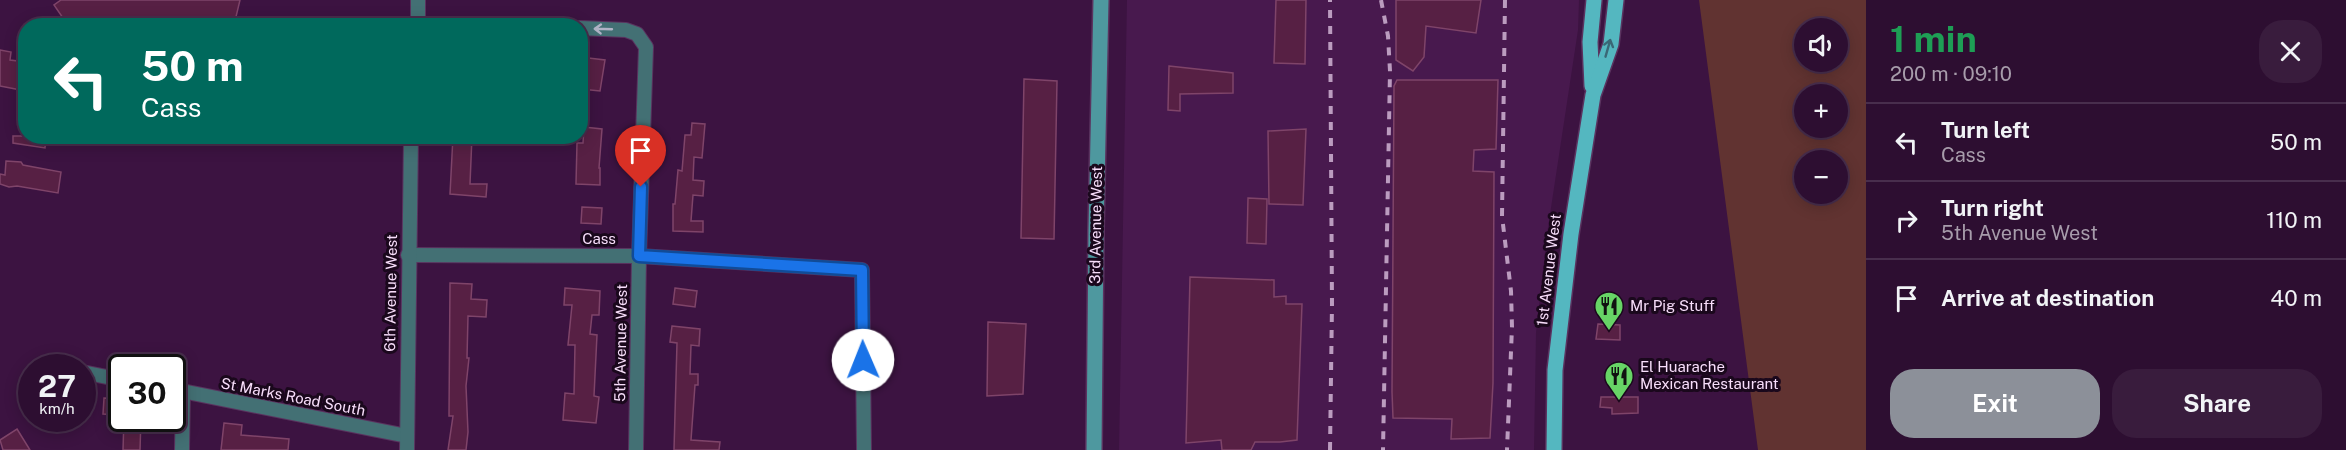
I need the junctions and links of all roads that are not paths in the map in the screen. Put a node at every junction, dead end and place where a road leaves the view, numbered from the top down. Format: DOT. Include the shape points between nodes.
graph roads {
  1 [pos="418,0"];
  2 [pos="1101,0"];
  3 [pos="1594,0"];
  4 [pos="1616,0"];
  5 [pos="418,18"];
  6 [pos="588,28"];
  7 [pos="1593,95"];
  8 [pos="411,144"];
  9 [pos="408,255"];
  10 [pos="639,256"];
  11 [pos="186,392"];
  12 [pos="181,432"];
  13 [pos="407,443"];
  14 [pos="182,450"];
  15 [pos="636,450"];
  16 [pos="864,450"];
  17 [pos="1094,450"];
  18 [pos="1554,450"];
  1 -- 5 [label="street"];
  2 -- 17 [label="street, 3rd Avenue West"];
  3 -- 7 [label="main road, 1st Avenue West" via="1590,42"];
  7 -- 4 [label="main road, 1st Avenue West, one-way" via="1611,44"];
  10 -- 6 [label="street, 5th Avenue West, one-way" via="646,47 637,34 626,30"];
  7 -- 18 [label="main road, 1st Avenue West" via="1562,300 1555,370"];
  8 -- 9 [label="street, 6th Avenue West"];
  9 -- 10 [label="street, Cass"];
  9 -- 13 [label="street, 6th Avenue West"];
  10 -- 15 [label="street, 5th Avenue West"];
  10 -- 16 [label="street, Cass" via="862,270"];
  11 -- 13 [label="street, St Marks Road South"];
  12 -- 14 [label="street"];
}
